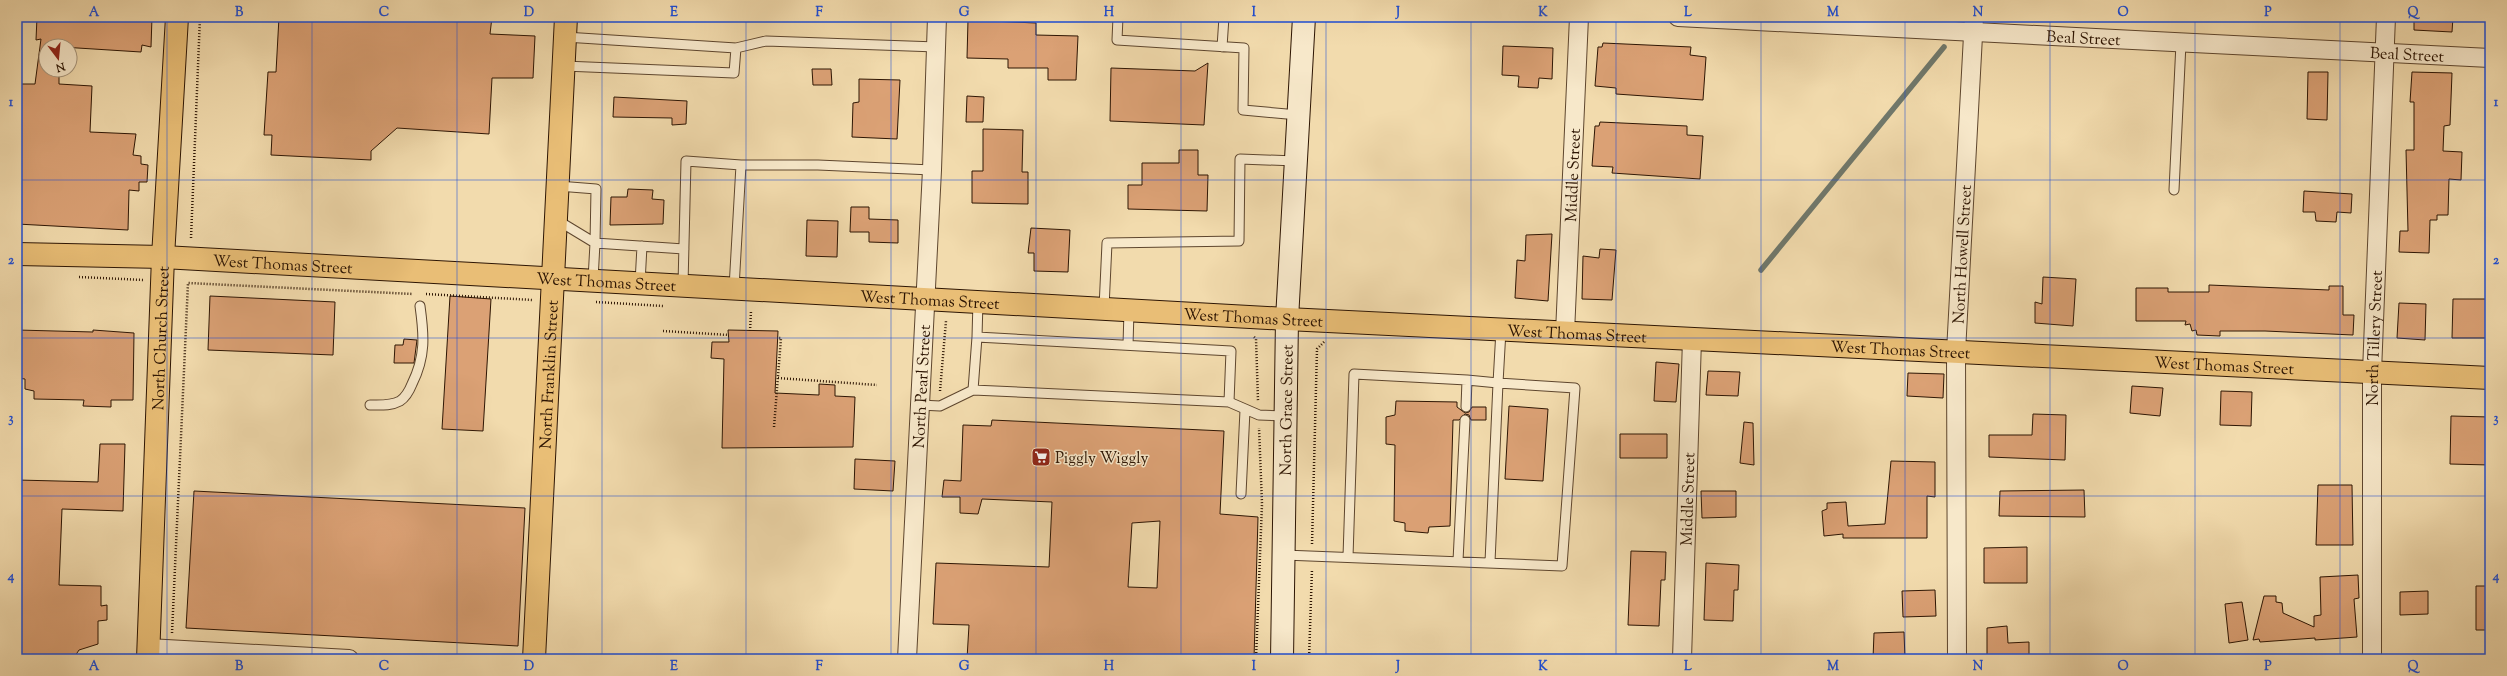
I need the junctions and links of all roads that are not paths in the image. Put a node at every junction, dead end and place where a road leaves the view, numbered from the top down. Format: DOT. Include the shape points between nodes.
graph roads {
  1 [pos="177,17"];
  2 [pos="937,17"];
  3 [pos="1118,17"];
  4 [pos="1224,17"];
  5 [pos="1304,17"];
  6 [pos="1578,17"];
  7 [pos="1678,17"];
  8 [pos="2386,17"];
  9 [pos="1775,19"];
  10 [pos="1973,24"];
  11 [pos="566,27"];
  12 [pos="2181,43"];
  13 [pos="937,47"];
  14 [pos="1222,47"];
  15 [pos="736,48"];
  16 [pos="2384,54"];
  17 [pos="2490,58"];
  18 [pos="564,66"];
  19 [pos="1298,114"];
  20 [pos="1296,161"];
  21 [pos="741,165"];
  22 [pos="932,170"];
  23 [pos="558,186"];
  24 [pos="2174,190"];
  25 [pos="556,219"];
  26 [pos="595,243"];
  27 [pos="642,246"];
  28 [pos="684,248"];
  29 [pos="17,254"];
  30 [pos="164,257"];
  31 [pos="553,278"];
  32 [pos="593,280"];
  33 [pos="640,283"];
  34 [pos="683,285"];
  35 [pos="734,288"];
  36 [pos="926,298"];
  37 [pos="978,301"];
  38 [pos="420,306"];
  39 [pos="1104,308"];
  40 [pos="1129,310"];
  41 [pos="1286,319"];
  42 [pos="1501,330"];
  43 [pos="1565,333"];
  44 [pos="977,337"];
  45 [pos="1692,339"];
  46 [pos="1128,345"];
  47 [pos="1956,352"];
  48 [pos="2372,372"];
  49 [pos="2490,378"];
  50 [pos="1467,380"];
  51 [pos="1498,383"];
  52 [pos="973,390"];
  53 [pos="1229,402"];
  54 [pos="370,405"];
  55 [pos="920,405"];
  56 [pos="1466,407"];
  57 [pos="1245,410"];
  58 [pos="1286,416"];
  59 [pos="1466,420"];
  60 [pos="1241,494"];
  61 [pos="1284,555"];
  62 [pos="1348,557"];
  63 [pos="1458,561"];
  64 [pos="1490,562"];
  65 [pos="148,654"];
  66 [pos="349,659"];
  67 [pos="534,659"];
  68 [pos="907,659"];
  69 [pos="1282,659"];
  70 [pos="1682,659"];
  71 [pos="1957,659"];
  72 [pos="2372,659"];
  1 -- 30 [label="main road, North Church Street"];
  2 -- 13 [label="street, North Pearl Street"];
  3 -- 14 [label="lane" via="1117,40"];
  4 -- 14 [label="lane"];
  5 -- 19 [label="main road, North Grace Street"];
  6 -- 43 [label="street, Middle Street"];
  7 -- 9 [label="street, Beal Street"];
  8 -- 16 [label="street, North Tillery Street"];
  9 -- 10 [label="street, Beal Street"];
  10 -- 12 [label="street, Beal Street"];
  10 -- 47 [label="street, North Howell Street"];
  11 -- 15 [label="lane"];
  11 -- 18 [label="main road, North Franklin Street"];
  12 -- 16 [label="street, Beal Street"];
  12 -- 24 [label="lane"];
  13 -- 15 [label="lane" via="766,41"];
  13 -- 22 [label="street, North Pearl Street"];
  14 -- 19 [label="lane" via="1244,48 1243,110"];
  15 -- 18 [label="lane" via="734,73"];
  16 -- 17 [label="street, Beal Street"];
  16 -- 48 [label="street, North Tillery Street"];
  18 -- 23 [label="main road, North Franklin Street"];
  19 -- 20 [label="main road, North Grace Street"];
  20 -- 39 [label="lane" via="1240,159 1239,241 1107,243"];
  20 -- 41 [label="main road, North Grace Street"];
  21 -- 22 [label="lane" via="818,164"];
  21 -- 28 [label="lane" via="686,161"];
  21 -- 35 [label="lane"];
  22 -- 36 [label="street, North Pearl Street"];
  23 -- 25 [label="main road, North Franklin Street"];
  23 -- 26 [label="lane" via="596,189"];
  25 -- 26 [label="lane"];
  25 -- 31 [label="main road, North Franklin Street"];
  26 -- 27 [label="lane"];
  26 -- 32 [label="lane"];
  27 -- 28 [label="lane"];
  27 -- 33 [label="lane"];
  28 -- 34 [label="lane"];
  29 -- 30 [label="main road, West Thomas Street"];
  30 -- 31 [label="main road, West Thomas Street"];
  30 -- 65 [label="main road, North Church Street"];
  31 -- 32 [label="main road, West Thomas Street"];
  31 -- 67 [label="main road, North Franklin Street"];
  32 -- 33 [label="main road, West Thomas Street"];
  33 -- 34 [label="main road, West Thomas Street"];
  34 -- 35 [label="main road, West Thomas Street"];
  35 -- 36 [label="main road, West Thomas Street"];
  36 -- 37 [label="main road, West Thomas Street"];
  36 -- 55 [label="street, North Pearl Street"];
  37 -- 39 [label="main road, West Thomas Street"];
  37 -- 44 [label="lane"];
  38 -- 54 [label="lane" via="424,335 422,364 409,391 401,400 391,404"];
  39 -- 40 [label="main road, West Thomas Street"];
  40 -- 41 [label="main road, West Thomas Street"];
  40 -- 46 [label="lane"];
  41 -- 42 [label="main road, West Thomas Street"];
  41 -- 58 [label="main road, North Grace Street"];
  42 -- 43 [label="main road, West Thomas Street"];
  42 -- 51 [label="lane"];
  43 -- 45 [label="main road, West Thomas Street"];
  44 -- 46 [label="lane"];
  44 -- 52 [label="lane"];
  45 -- 47 [label="main road, West Thomas Street"];
  45 -- 70 [label="street, Middle Street"];
  46 -- 53 [label="lane" via="1231,351"];
  47 -- 48 [label="main road, West Thomas Street"];
  47 -- 71 [label="street, North Howell Street"];
  48 -- 49 [label="main road, West Thomas Street"];
  48 -- 72 [label="street, North Tillery Street"];
  50 -- 51 [label="lane"];
  50 -- 56 [label="lane"];
  50 -- 62 [label="lane" via="1354,374"];
  51 -- 64 [label="lane"];
  51 -- 64 [label="lane" via="1575,388 1562,566"];
  52 -- 53 [label="lane"];
  52 -- 55 [label="lane" via="940,406"];
  53 -- 57 [label="lane"];
  55 -- 68 [label="street, North Pearl Street"];
  57 -- 58 [label="lane" via="1259,415"];
  57 -- 60 [label="lane"];
  58 -- 61 [label="main road, North Grace Street"];
  59 -- 63 [label="lane"];
  61 -- 62 [label="lane"];
  61 -- 69 [label="main road, North Grace Street"];
  62 -- 63 [label="lane"];
  63 -- 64 [label="lane"];
  65 -- 66 [label="street"];
}
